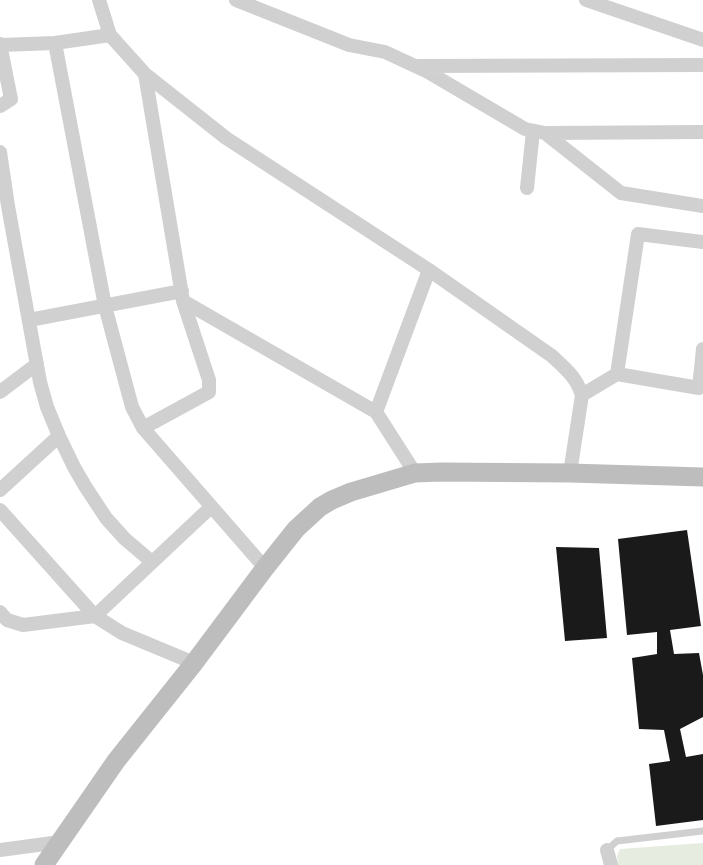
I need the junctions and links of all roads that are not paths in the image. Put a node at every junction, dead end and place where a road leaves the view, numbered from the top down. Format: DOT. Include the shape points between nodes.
graph roads {
  1 [pos="99,0"];
  2 [pos="236,0"];
  3 [pos="586,0"];
  4 [pos="110,35"];
  5 [pos="703,40"];
  6 [pos="55,43"];
  7 [pos="0,44"];
  8 [pos="703,65"];
  9 [pos="415,66"];
  10 [pos="145,74"];
  11 [pos="0,106"];
  12 [pos="539,132"];
  13 [pos="703,132"];
  14 [pos="0,152"];
  15 [pos="0,157"];
  16 [pos="527,188"];
  17 [pos="703,206"];
  18 [pos="4,207"];
  19 [pos="703,242"];
  20 [pos="429,270"];
  21 [pos="183,296"];
  22 [pos="105,306"];
  23 [pos="29,320"];
  24 [pos="703,349"];
  25 [pos="36,364"];
  26 [pos="617,374"];
  27 [pos="0,392"];
  28 [pos="582,395"];
  29 [pos="376,412"];
  30 [pos="143,428"];
  31 [pos="59,436"];
  32 [pos="570,473"];
  33 [pos="415,474"];
  34 [pos="703,477"];
  35 [pos="0,490"];
  36 [pos="211,507"];
  37 [pos="0,510"];
  38 [pos="152,562"];
  39 [pos="265,568"];
  40 [pos="0,612"];
  41 [pos="95,616"];
  42 [pos="194,663"];
  43 [pos="703,831"];
  44 [pos="60,842"];
  45 [pos="0,850"];
  46 [pos="607,850"];
  47 [pos="44,865"];
  48 [pos="611,865"];
  1 -- 4 [label="street"];
  2 -- 9 [label="street" via="349,45 385,52"];
  3 -- 5 [label="street"];
  4 -- 6 [label="street"];
  4 -- 10 [label="street"];
  6 -- 7 [label="street"];
  6 -- 22 [label="street"];
  7 -- 11 [label="street" via="10,99"];
  8 -- 9 [label="street"];
  9 -- 12 [label="street" via="525,129"];
  10 -- 20 [label="street" via="226,138"];
  10 -- 21 [label="street"];
  12 -- 13 [label="street"];
  12 -- 16 [label="street"];
  12 -- 17 [label="street" via="620,193"];
  14 -- 15 [label="street"];
  15 -- 18 [label="street"];
  18 -- 23 [label="street"];
  19 -- 26 [label="street" via="638,234"];
  20 -- 28 [label="street" via="552,356 578,383"];
  20 -- 29 [label="street"];
  21 -- 22 [label="street"];
  21 -- 29 [label="street"];
  21 -- 30 [label="street" via="209,380 209,392"];
  22 -- 23 [label="street"];
  22 -- 30 [label="street" via="132,407"];
  23 -- 25 [label="street"];
  24 -- 26 [label="street" via="699,388"];
  25 -- 27 [label="street"];
  25 -- 31 [label="street" via="47,407"];
  26 -- 28 [label="street"];
  28 -- 32 [label="street"];
  29 -- 33 [label="street"];
  30 -- 36 [label="street"];
  31 -- 35 [label="street"];
  31 -- 38 [label="street" via="106,518"];
  32 -- 33 [label="street"];
  32 -- 34 [label="street"];
  33 -- 39 [label="street" via="351,492 320,507"];
  36 -- 38 [label="street"];
  36 -- 39 [label="street"];
  37 -- 41 [label="street"];
  38 -- 41 [label="street"];
  39 -- 42 [label="street"];
  40 -- 41 [label="street" via="8,620 23,625"];
  41 -- 42 [label="street" via="122,633"];
  42 -- 44 [label="street" via="116,761"];
  43 -- 46 [label="lane" via="617,841"];
  44 -- 45 [label="street"];
  44 -- 47 [label="street"];
  46 -- 48 [label="street"];
}
